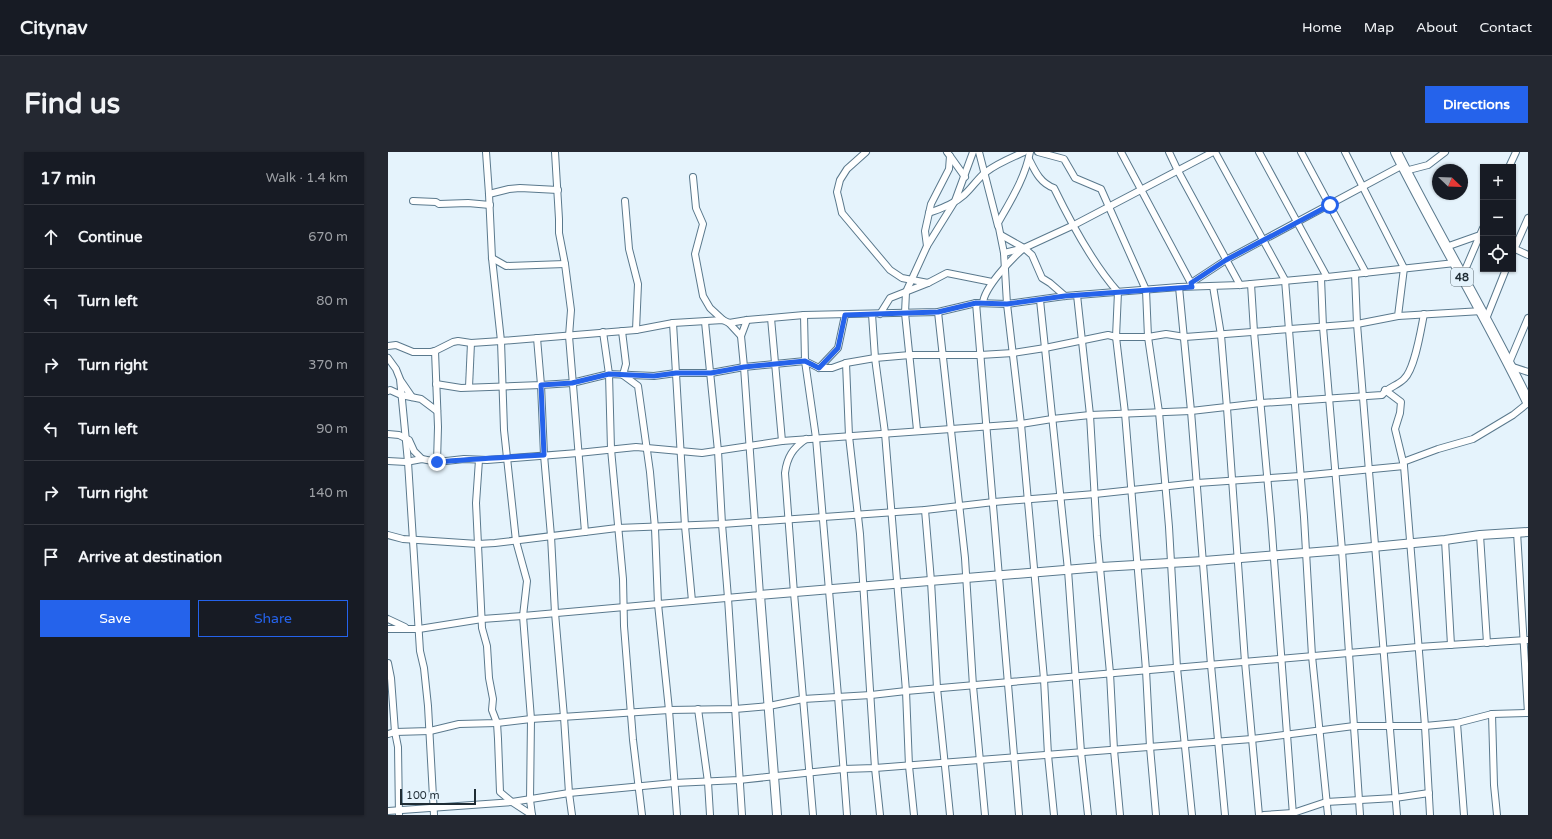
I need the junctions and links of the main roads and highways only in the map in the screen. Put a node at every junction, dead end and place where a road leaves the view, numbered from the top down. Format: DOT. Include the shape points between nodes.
graph roads {
  1 [pos="1396,152"];
  2 [pos="1528,402"];
  1 -- 2 [label="main road, 48"];
}
